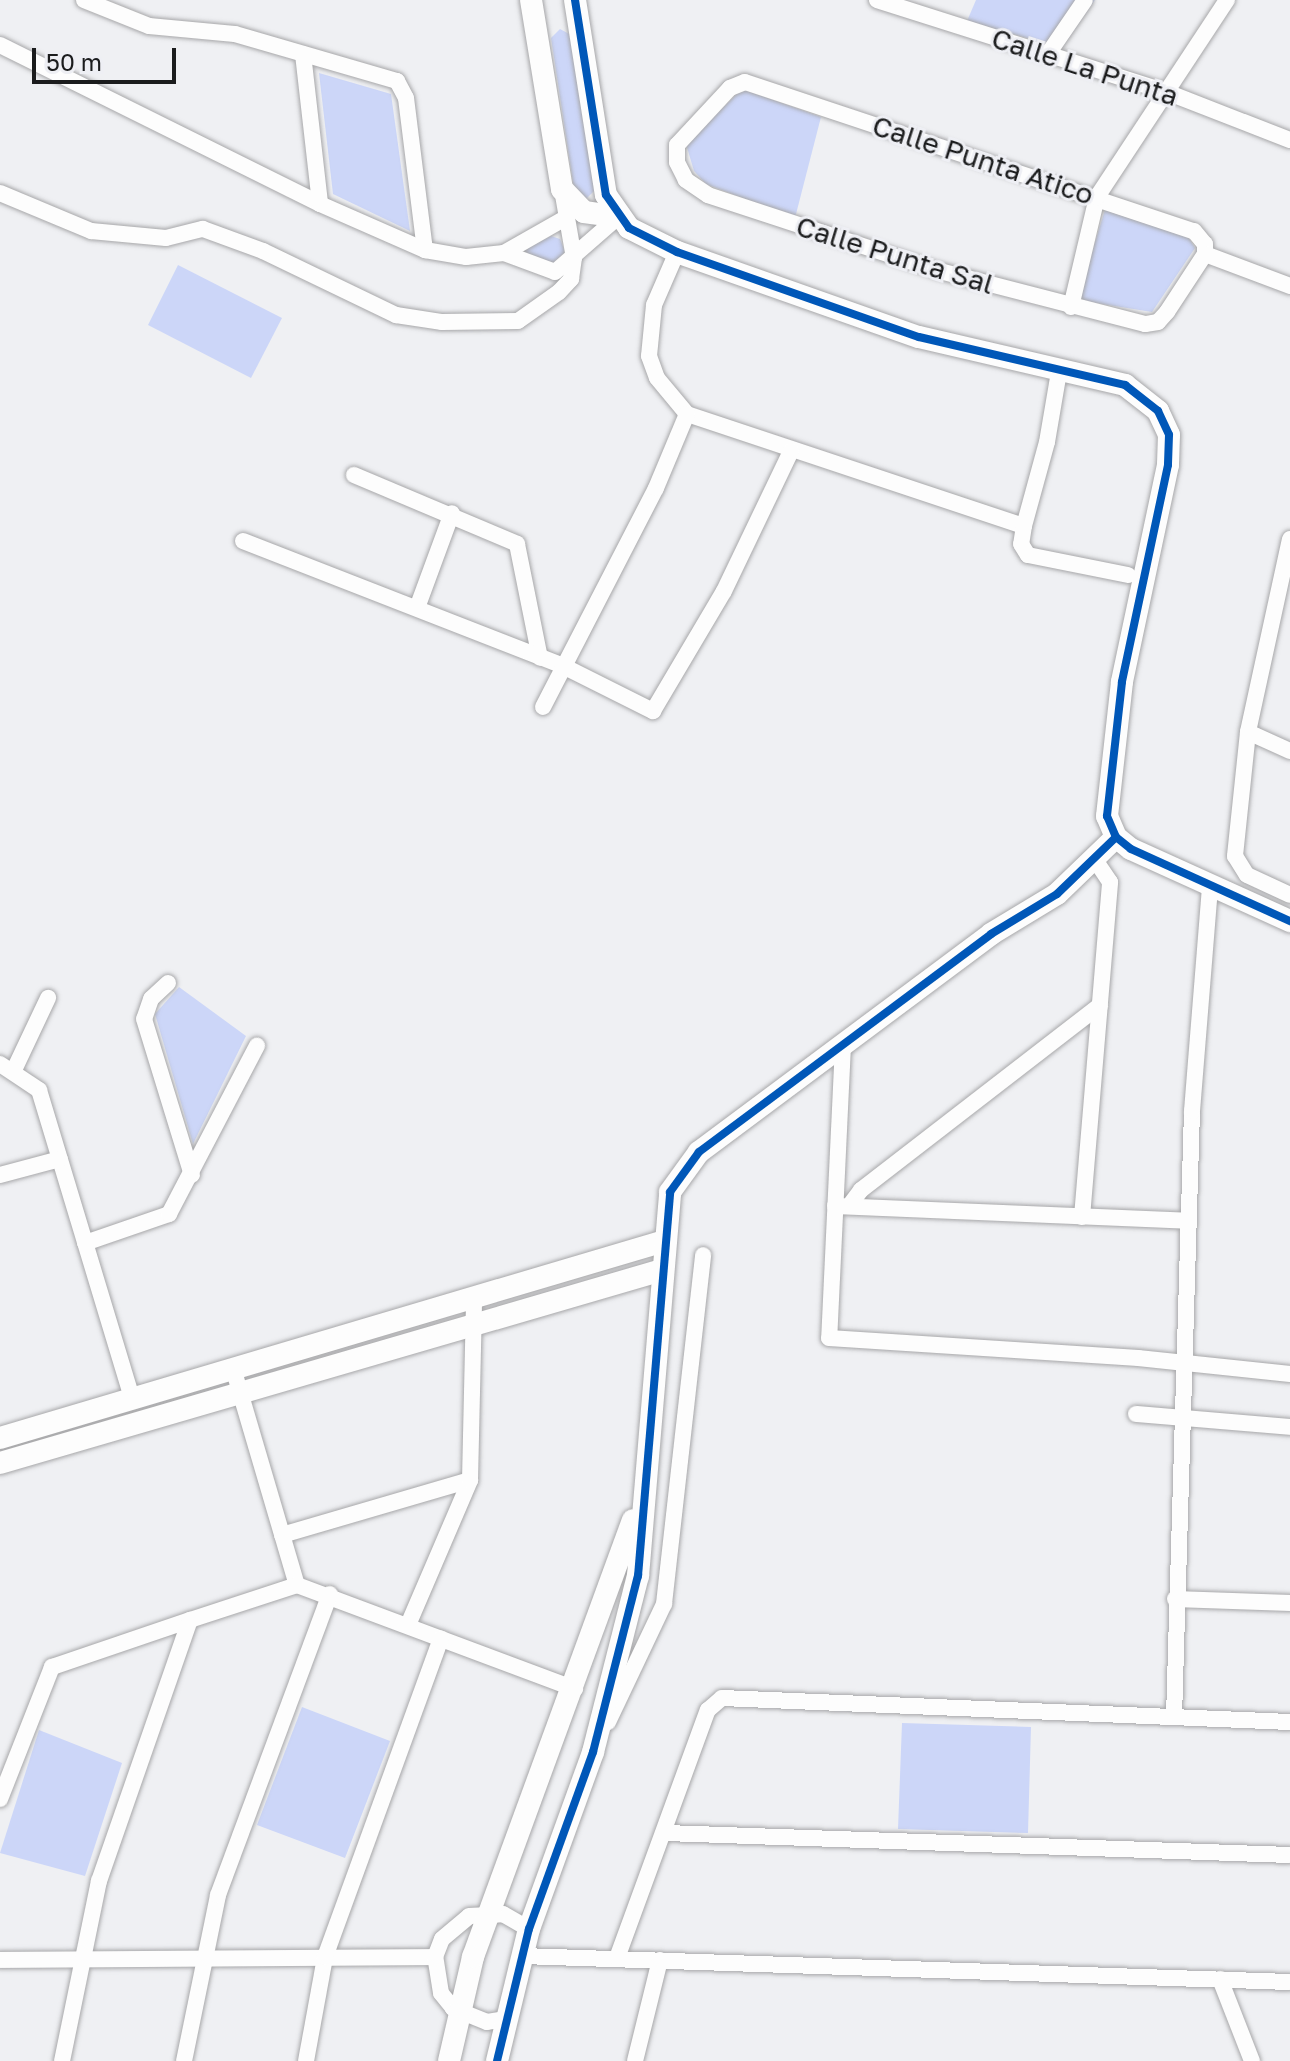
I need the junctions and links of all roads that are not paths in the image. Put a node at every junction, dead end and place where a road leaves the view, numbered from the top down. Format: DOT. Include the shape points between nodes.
graph roads {
  1 [pos="84,0"];
  2 [pos="531,0"];
  3 [pos="575,0"];
  4 [pos="877,0"];
  5 [pos="1085,0"];
  6 [pos="1227,0"];
  7 [pos="0,45"];
  8 [pos="303,54"];
  9 [pos="1048,54"];
  10 [pos="745,82"];
  11 [pos="1164,91"];
  12 [pos="1288,135"];
  13 [pos="562,189"];
  14 [pos="0,193"];
  15 [pos="1097,197"];
  16 [pos="320,204"];
  17 [pos="567,217"];
  18 [pos="618,217"];
  19 [pos="425,250"];
  20 [pos="677,252"];
  21 [pos="504,253"];
  22 [pos="1205,254"];
  23 [pos="574,258"];
  24 [pos="1290,286"];
  25 [pos="1071,307"];
  26 [pos="1059,372"];
  27 [pos="687,414"];
  28 [pos="791,451"];
  29 [pos="354,475"];
  30 [pos="452,513"];
  31 [pos="1024,526"];
  32 [pos="1290,539"];
  33 [pos="243,541"];
  34 [pos="1128,575"];
  35 [pos="1285,589"];
  36 [pos="417,608"];
  37 [pos="540,658"];
  38 [pos="563,666"];
  39 [pos="543,707"];
  40 [pos="1248,732"];
  41 [pos="1290,751"];
  42 [pos="1116,837"];
  43 [pos="1095,860"];
  44 [pos="1210,886"];
  45 [pos="1290,895"];
  46 [pos="1290,921"];
  47 [pos="168,983"];
  48 [pos="48,998"];
  49 [pos="1100,1005"];
  50 [pos="843,1045"];
  51 [pos="257,1046"];
  52 [pos="7,1067"];
  53 [pos="60,1159"];
  54 [pos="0,1175"];
  55 [pos="192,1175"];
  56 [pos="842,1206"];
  57 [pos="1082,1217"];
  58 [pos="1188,1221"];
  59 [pos="664,1241"];
  60 [pos="85,1243"];
  61 [pos="703,1255"];
  62 [pos="662,1270"];
  63 [pos="474,1299"];
  64 [pos="474,1323"];
  65 [pos="1183,1363"];
  66 [pos="233,1368"];
  67 [pos="1290,1374"];
  68 [pos="240,1392"];
  69 [pos="132,1398"];
  70 [pos="1136,1414"];
  71 [pos="1181,1418"];
  72 [pos="1290,1427"];
  73 [pos="0,1438"];
  74 [pos="0,1463"];
  75 [pos="470,1480"];
  76 [pos="643,1493"];
  77 [pos="282,1535"];
  78 [pos="297,1585"];
  79 [pos="1290,1589"];
  80 [pos="330,1594"];
  81 [pos="1175,1599"];
  82 [pos="1290,1603"];
  83 [pos="190,1620"];
  84 [pos="408,1625"];
  85 [pos="441,1638"];
  86 [pos="575,1689"];
  87 [pos="1174,1717"];
  88 [pos="1290,1722"];
  89 [pos="593,1752"];
  90 [pos="0,1799"];
  91 [pos="666,1833"];
  92 [pos="1290,1855"];
  93 [pos="490,1913"];
  94 [pos="529,1929"];
  95 [pos="522,1956"];
  96 [pos="325,1957"];
  97 [pos="435,1957"];
  98 [pos="617,1958"];
  99 [pos="0,1960"];
  100 [pos="81,1960"];
  101 [pos="202,1960"];
  102 [pos="660,1960"];
  103 [pos="1220,1979"];
  104 [pos="1290,1982"];
  105 [pos="458,2011"];
  106 [pos="506,2019"];
  107 [pos="62,2061"];
  108 [pos="184,2061"];
  109 [pos="306,2061"];
  110 [pos="449,2061"];
  111 [pos="497,2061"];
  112 [pos="635,2061"];
  113 [pos="1252,2061"];
  1 -- 8 [label="street" via="149,26 235,34"];
  2 -- 13 [label="street"];
  3 -- 18 [label="street" via="604,183"];
  4 -- 9 [label="street, Calle La Punta"];
  5 -- 9 [label="street"];
  6 -- 11 [label="street"];
  7 -- 16 [label="street"];
  8 -- 16 [label="street"];
  8 -- 19 [label="street" via="386,77 403,88"];
  9 -- 11 [label="street, Calle La Punta"];
  10 -- 15 [label="street, Calle Punta Atico"];
  10 -- 25 [label="street, Calle Punta Sal" via="730,88 683,134 677,162 686,180 708,195 799,228"];
  11 -- 12 [label="street, Calle La Punta"];
  11 -- 15 [label="street"];
  13 -- 17 [label="street"];
  13 -- 18 [label="street" via="584,212"];
  14 -- 23 [label="street" via="91,231 166,238 203,229 263,251 396,315 442,322 518,321 571,279"];
  15 -- 22 [label="street, Calle Punta Atico" via="1194,231"];
  15 -- 25 [label="street"];
  16 -- 19 [label="street"];
  17 -- 21 [label="street"];
  17 -- 23 [label="street"];
  18 -- 20 [label="street" via="640,235"];
  18 -- 23 [label="street"];
  19 -- 21 [label="street" via="466,257"];
  20 -- 26 [label="street" via="919,337"];
  20 -- 27 [label="street" via="654,305 649,356 657,378"];
  21 -- 23 [label="street" via="555,272"];
  22 -- 24 [label="street"];
  22 -- 25 [label="street, Calle Punta Sal" via="1158,322"];
  26 -- 31 [label="street"];
  26 -- 42 [label="street" via="1125,385 1144,396 1169,435 1168,465 1122,682 1106,790 1107,816"];
  27 -- 28 [label="street"];
  27 -- 38 [label="street" via="656,488"];
  28 -- 31 [label="street"];
  28 -- 38 [label="street" via="724,591 659,708 643,709"];
  29 -- 30 [label="street"];
  30 -- 36 [label="street"];
  30 -- 37 [label="street" via="517,544"];
  31 -- 34 [label="street" via="1021,544 1028,555"];
  32 -- 35 [label="street"];
  33 -- 36 [label="street"];
  35 -- 40 [label="street"];
  36 -- 37 [label="street"];
  37 -- 38 [label="street"];
  38 -- 39 [label="street"];
  40 -- 41 [label="street"];
  40 -- 45 [label="street" via="1238,868"];
  42 -- 43 [label="street"];
  42 -- 44 [label="street"];
  43 -- 49 [label="street" via="1110,882"];
  43 -- 50 [label="street" via="1057,894 991,934"];
  44 -- 46 [label="street"];
  44 -- 58 [label="street"];
  47 -- 55 [label="street" via="151,999 144,1019"];
  48 -- 52 [label="street"];
  49 -- 56 [label="street"];
  49 -- 57 [label="street"];
  50 -- 56 [label="street"];
  50 -- 59 [label="street" via="682,1170 670,1192"];
  51 -- 55 [label="street"];
  52 -- 53 [label="street" via="39,1090"];
  53 -- 54 [label="street"];
  53 -- 60 [label="street"];
  55 -- 60 [label="street" via="169,1214"];
  56 -- 57 [label="street"];
  56 -- 65 [label="street" via="829,1338"];
  57 -- 58 [label="street"];
  58 -- 65 [label="street"];
  59 -- 62 [label="street"];
  59 -- 63 [label="street"];
  60 -- 69 [label="street"];
  61 -- 89 [label="street" via="664,1604"];
  62 -- 64 [label="street"];
  62 -- 76 [label="street"];
  63 -- 64 [label="street"];
  63 -- 66 [label="street"];
  64 -- 68 [label="street"];
  64 -- 75 [label="street"];
  65 -- 67 [label="street"];
  65 -- 71 [label="street"];
  66 -- 68 [label="street"];
  66 -- 69 [label="street"];
  68 -- 74 [label="street"];
  68 -- 77 [label="street"];
  69 -- 73 [label="street"];
  70 -- 71 [label="street"];
  71 -- 72 [label="street"];
  71 -- 81 [label="street"];
  75 -- 77 [label="street"];
  75 -- 84 [label="street"];
  76 -- 86 [label="street"];
  76 -- 89 [label="street" via="638,1576"];
  77 -- 78 [label="street"];
  78 -- 80 [label="street"];
  78 -- 83 [label="street"];
  79 -- 82 [label="street"];
  80 -- 84 [label="street"];
  80 -- 101 [label="street" via="218,1895"];
  81 -- 82 [label="street"];
  81 -- 87 [label="street"];
  83 -- 90 [label="street" via="52,1667"];
  83 -- 100 [label="street" via="99,1881"];
  84 -- 85 [label="street"];
  85 -- 86 [label="street"];
  85 -- 96 [label="street"];
  86 -- 93 [label="street"];
  87 -- 88 [label="street"];
  87 -- 91 [label="street" via="722,1698 708,1710"];
  89 -- 94 [label="street"];
  91 -- 92 [label="street"];
  91 -- 98 [label="street"];
  93 -- 94 [label="street" via="511,1917"];
  93 -- 97 [label="street" via="454,1925"];
  93 -- 105 [label="street"];
  94 -- 95 [label="street"];
  95 -- 98 [label="street"];
  95 -- 106 [label="street"];
  96 -- 97 [label="street"];
  96 -- 101 [label="street"];
  96 -- 109 [label="street"];
  97 -- 105 [label="street" via="441,1993"];
  98 -- 102 [label="street"];
  99 -- 100 [label="street"];
  100 -- 101 [label="street"];
  100 -- 107 [label="street"];
  101 -- 108 [label="street"];
  102 -- 103 [label="street"];
  102 -- 112 [label="street"];
  103 -- 104 [label="street"];
  103 -- 113 [label="street"];
  105 -- 106 [label="street" via="487,2022"];
  105 -- 110 [label="street"];
  106 -- 111 [label="street"];
}
